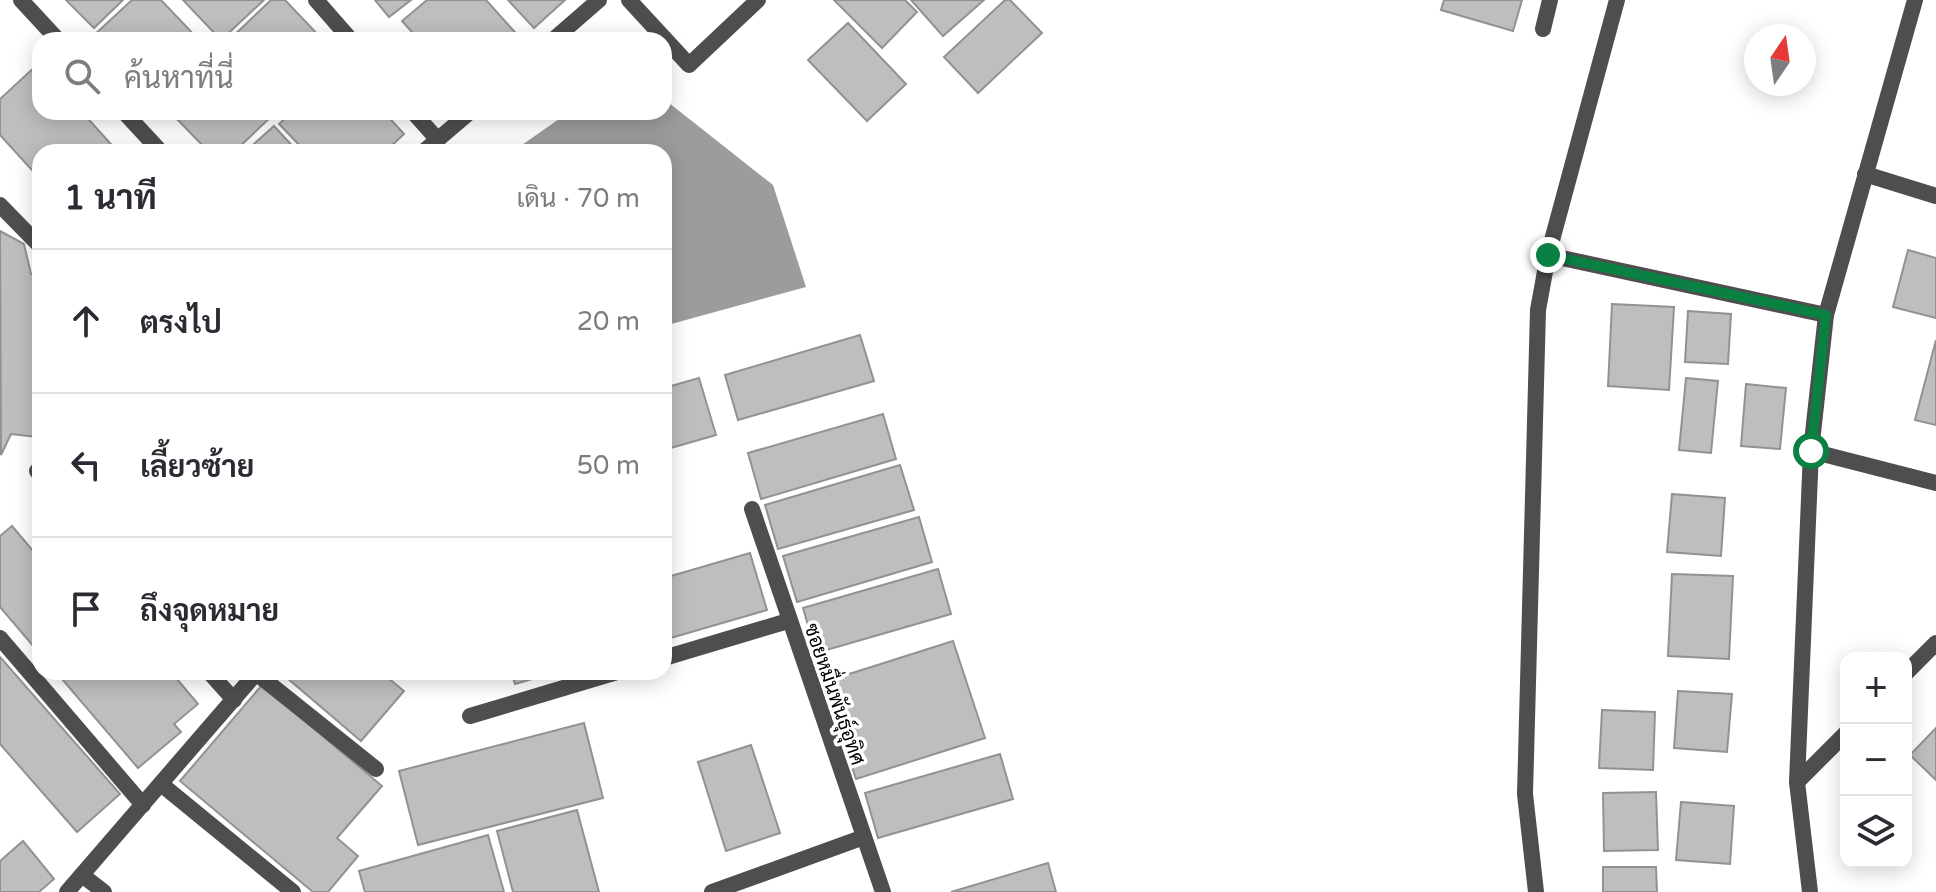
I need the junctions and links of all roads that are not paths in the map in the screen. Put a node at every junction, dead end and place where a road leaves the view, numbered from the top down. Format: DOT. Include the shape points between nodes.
graph roads {
  1 [pos="21,0"];
  2 [pos="316,0"];
  3 [pos="599,0"];
  4 [pos="629,0"];
  5 [pos="758,0"];
  6 [pos="1550,0"];
  7 [pos="1617,0"];
  8 [pos="1915,0"];
  9 [pos="1543,29"];
  10 [pos="51,32"];
  11 [pos="344,32"];
  12 [pos="562,32"];
  13 [pos="659,32"];
  14 [pos="672,47"];
  15 [pos="131,120"];
  16 [pos="420,120"];
  17 [pos="461,120"];
  18 [pos="438,140"];
  19 [pos="154,144"];
  20 [pos="433,144"];
  21 [pos="1865,174"];
  22 [pos="1936,196"];
  23 [pos="0,205"];
  24 [pos="32,238"];
  25 [pos="1548,255"];
  26 [pos="1826,315"];
  27 [pos="1811,451"];
  28 [pos="1936,483"];
  29 [pos="752,509"];
  30 [pos="788,621"];
  31 [pos="0,638"];
  32 [pos="1936,643"];
  33 [pos="672,656"];
  34 [pos="1912,667"];
  35 [pos="32,675"];
  36 [pos="36,680"];
  37 [pos="216,680"];
  38 [pos="250,680"];
  39 [pos="267,680"];
  40 [pos="590,680"];
  41 [pos="234,700"];
  42 [pos="470,716"];
  43 [pos="1840,739"];
  44 [pos="376,769"];
  45 [pos="1797,782"];
  46 [pos="161,784"];
  47 [pos="143,805"];
  48 [pos="864,837"];
  49 [pos="82,875"];
  50 [pos="67,892"];
  51 [pos="104,892"];
  52 [pos="293,892"];
  53 [pos="712,892"];
  54 [pos="883,892"];
  55 [pos="1536,892"];
  56 [pos="1810,892"];
  1 -- 10 [label="street"];
  2 -- 11 [label="street"];
  3 -- 12 [label="street"];
  4 -- 13 [label="street"];
  5 -- 14 [label="street" via="689,65"];
  6 -- 9 [label="street"];
  7 -- 25 [label="street"];
  8 -- 21 [label="street"];
  15 -- 19 [label="street"];
  16 -- 18 [label="street"];
  17 -- 18 [label="street"];
  18 -- 20 [label="street"];
  21 -- 22 [label="street"];
  21 -- 26 [label="street"];
  23 -- 24 [label="street"];
  25 -- 26 [label="street"];
  25 -- 55 [label="street" via="1538,310 1525,794"];
  26 -- 27 [label="street"];
  27 -- 28 [label="street"];
  27 -- 45 [label="street"];
  29 -- 30 [label="street, ซอยหมื่นพันธุ์อุทิศ"];
  30 -- 33 [label="street"];
  30 -- 48 [label="street, ซอยหมื่นพันธุ์อุทิศ"];
  31 -- 35 [label="street"];
  32 -- 34 [label="street"];
  36 -- 47 [label="street"];
  37 -- 41 [label="street"];
  38 -- 41 [label="street"];
  39 -- 44 [label="street"];
  40 -- 42 [label="street"];
  41 -- 46 [label="street"];
  43 -- 45 [label="street"];
  45 -- 56 [label="street"];
  46 -- 47 [label="street"];
  46 -- 52 [label="street"];
  47 -- 49 [label="street"];
  48 -- 53 [label="street"];
  48 -- 54 [label="street, ซอยหมื่นพันธุ์อุทิศ"];
  49 -- 50 [label="street"];
  49 -- 51 [label="street"];
}
